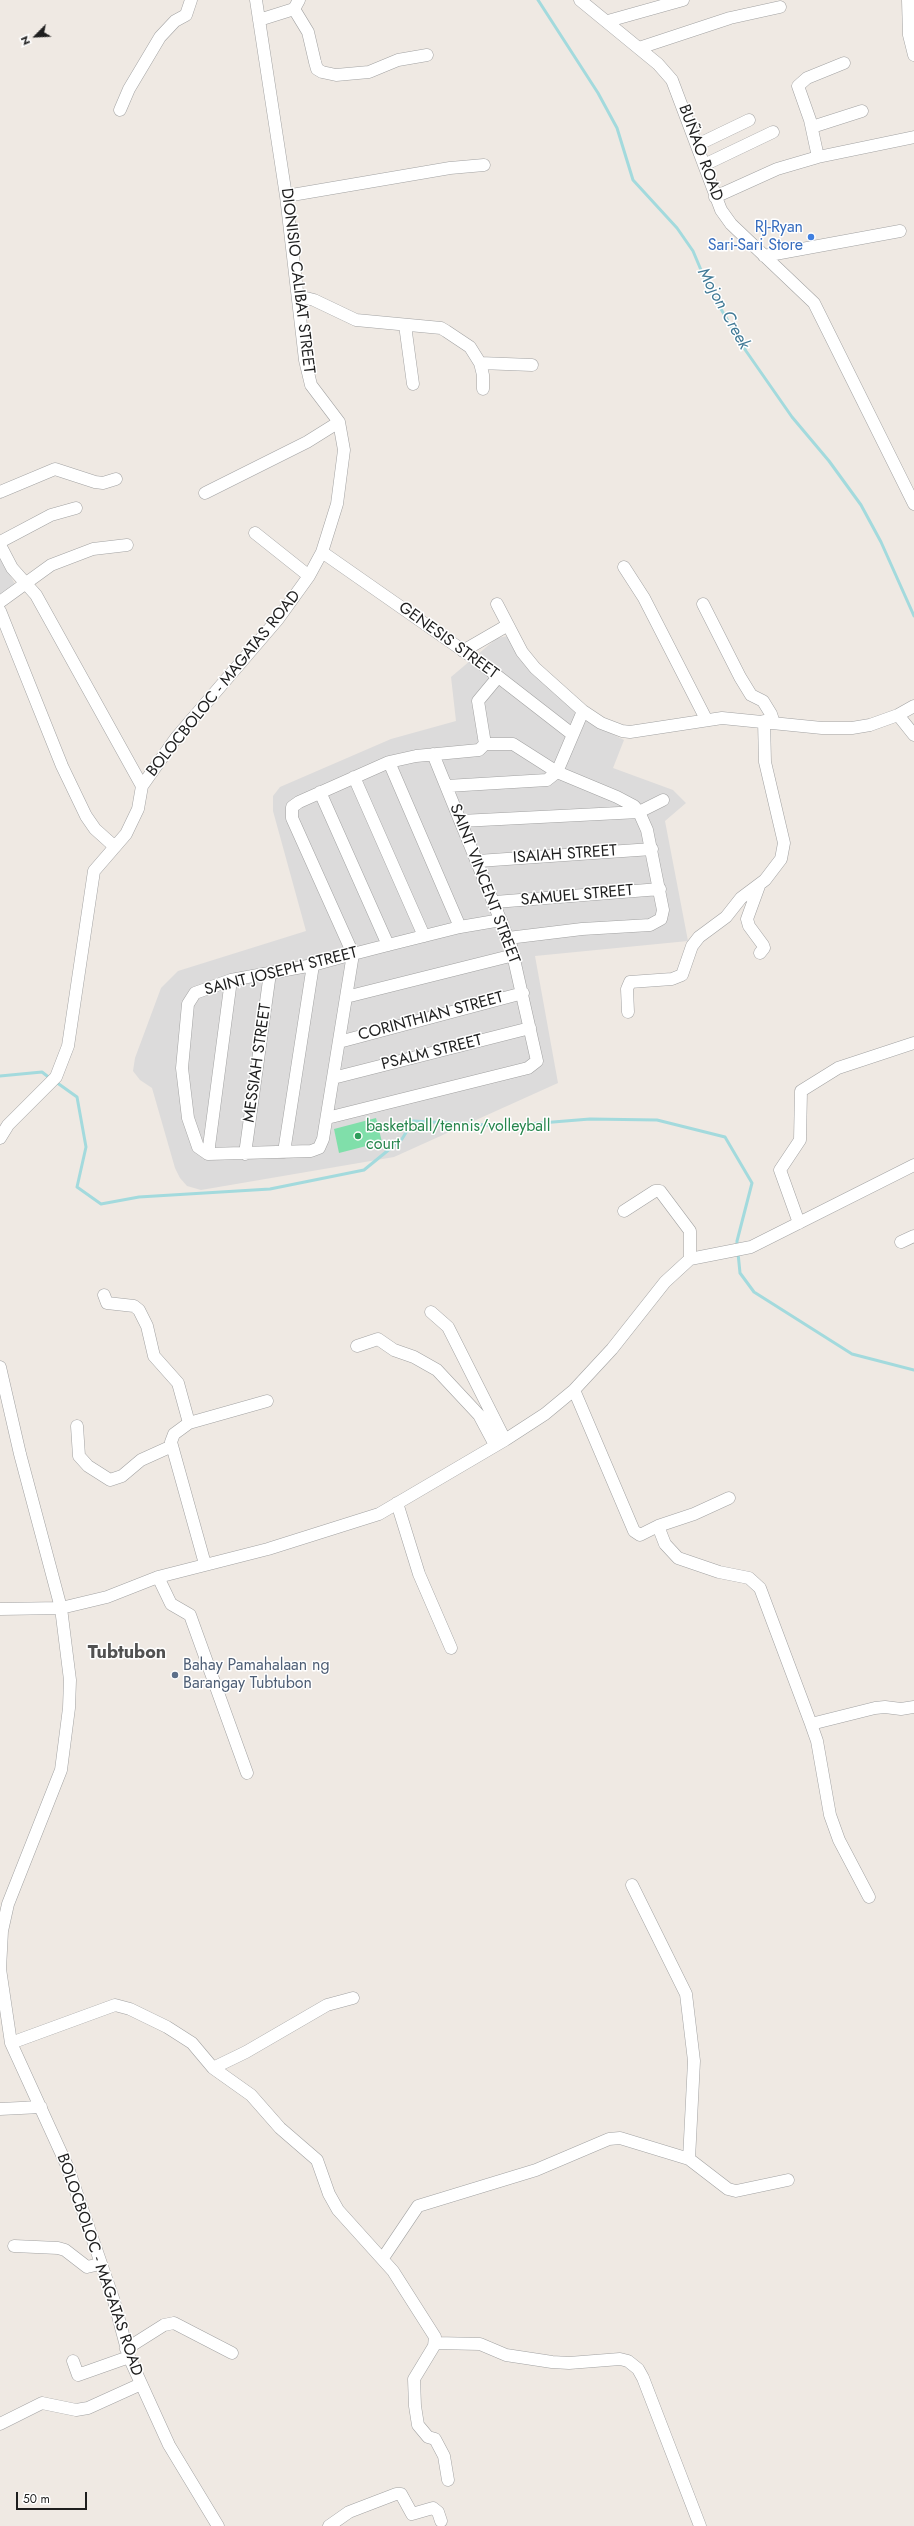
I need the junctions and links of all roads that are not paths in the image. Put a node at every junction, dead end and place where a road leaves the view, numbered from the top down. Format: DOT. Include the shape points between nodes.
graph roads {
  1 [pos="191,0"];
  2 [pos="256,0"];
  3 [pos="580,0"];
  4 [pos="683,0"];
  5 [pos="908,0"];
  6 [pos="296,4"];
  7 [pos="780,7"];
  8 [pos="259,20"];
  9 [pos="608,21"];
  10 [pos="639,48"];
  11 [pos="427,55"];
  12 [pos="914,55"];
  13 [pos="844,63"];
  14 [pos="120,110"];
  15 [pos="862,111"];
  16 [pos="749,120"];
  17 [pos="812,127"];
  18 [pos="773,132"];
  19 [pos="914,137"];
  20 [pos="697,145"];
  21 [pos="818,157"];
  22 [pos="484,165"];
  23 [pos="704,165"];
  24 [pos="286,196"];
  25 [pos="715,197"];
  26 [pos="900,231"];
  27 [pos="764,256"];
  28 [pos="298,296"];
  29 [pos="405,324"];
  30 [pos="480,363"];
  31 [pos="532,365"];
  32 [pos="413,384"];
  33 [pos="483,389"];
  34 [pos="339,422"];
  35 [pos="116,479"];
  36 [pos="0,492"];
  37 [pos="205,493"];
  38 [pos="914,504"];
  39 [pos="76,508"];
  40 [pos="256,533"];
  41 [pos="0,543"];
  42 [pos="127,545"];
  43 [pos="322,552"];
  44 [pos="624,567"];
  45 [pos="309,576"];
  46 [pos="27,583"];
  47 [pos="0,602"];
  48 [pos="497,604"];
  49 [pos="703,604"];
  50 [pos="0,611"];
  51 [pos="508,625"];
  52 [pos="463,651"];
  53 [pos="498,677"];
  54 [pos="914,706"];
  55 [pos="583,711"];
  56 [pos="898,715"];
  57 [pos="706,719"];
  58 [pos="769,722"];
  59 [pos="572,734"];
  60 [pos="914,735"];
  61 [pos="485,744"];
  62 [pos="434,754"];
  63 [pos="389,762"];
  64 [pos="557,772"];
  65 [pos="354,777"];
  66 [pos="142,786"];
  67 [pos="447,786"];
  68 [pos="320,792"];
  69 [pos="663,800"];
  70 [pos="640,812"];
  71 [pos="461,821"];
  72 [pos="115,847"];
  73 [pos="652,848"];
  74 [pos="478,861"];
  75 [pos="759,886"];
  76 [pos="660,889"];
  77 [pos="495,902"];
  78 [pos="501,920"];
  79 [pos="460,927"];
  80 [pos="424,936"];
  81 [pos="508,938"];
  82 [pos="388,945"];
  83 [pos="760,953"];
  84 [pos="353,954"];
  85 [pos="514,955"];
  86 [pos="313,965"];
  87 [pos="270,973"];
  88 [pos="231,980"];
  89 [pos="522,993"];
  90 [pos="346,997"];
  91 [pos="628,1012"];
  92 [pos="530,1028"];
  93 [pos="338,1042"];
  94 [pos="914,1042"];
  95 [pos="333,1078"];
  96 [pos="327,1118"];
  97 [pos="0,1138"];
  98 [pos="284,1152"];
  99 [pos="208,1154"];
  100 [pos="245,1154"];
  101 [pos="914,1165"];
  102 [pos="624,1210"];
  103 [pos="799,1223"];
  104 [pos="914,1236"];
  105 [pos="901,1242"];
  106 [pos="690,1259"];
  107 [pos="104,1295"];
  108 [pos="431,1312"];
  109 [pos="357,1346"];
  110 [pos="0,1367"];
  111 [pos="574,1390"];
  112 [pos="267,1401"];
  113 [pos="189,1423"];
  114 [pos="77,1426"];
  115 [pos="500,1443"];
  116 [pos="172,1446"];
  117 [pos="730,1498"];
  118 [pos="396,1503"];
  119 [pos="658,1526"];
  120 [pos="205,1564"];
  121 [pos="158,1577"];
  122 [pos="0,1608"];
  123 [pos="61,1608"];
  124 [pos="452,1648"];
  125 [pos="914,1707"];
  126 [pos="811,1724"];
  127 [pos="247,1773"];
  128 [pos="632,1885"];
  129 [pos="868,1897"];
  130 [pos="1,1931"];
  131 [pos="353,1998"];
  132 [pos="11,2043"];
  133 [pos="212,2068"];
  134 [pos="41,2107"];
  135 [pos="0,2109"];
  136 [pos="689,2159"];
  137 [pos="788,2180"];
  138 [pos="14,2246"];
  139 [pos="383,2258"];
  140 [pos="100,2264"];
  141 [pos="436,2343"];
  142 [pos="127,2353"];
  143 [pos="232,2353"];
  144 [pos="73,2361"];
  145 [pos="141,2384"];
  146 [pos="0,2424"];
  147 [pos="448,2480"];
  148 [pos="441,2521"];
  149 [pos="218,2526"];
  150 [pos="329,2526"];
  151 [pos="700,2526"];
  1 -- 14 [label="street" via="186,15 175,21 160,37 129,89"];
  2 -- 8 [label="street, DIONISIO CALIBAT STREET"];
  3 -- 9 [label="street, BUÑAO ROAD"];
  4 -- 9 [label="street"];
  5 -- 12 [label="street" via="909,35"];
  6 -- 8 [label="street"];
  6 -- 11 [label="street" via="308,32 317,69 322,72 336,75 369,72 398,60"];
  7 -- 10 [label="street" via="730,18"];
  8 -- 24 [label="street, DIONISIO CALIBAT STREET"];
  9 -- 10 [label="street, BUÑAO ROAD"];
  10 -- 20 [label="street, BUÑAO ROAD" via="667,72 672,80"];
  13 -- 17 [label="street" via="807,78 798,86"];
  15 -- 17 [label="street"];
  16 -- 20 [label="street"];
  17 -- 21 [label="street"];
  18 -- 23 [label="street"];
  19 -- 21 [label="street"];
  20 -- 23 [label="street, BUÑAO ROAD"];
  21 -- 25 [label="street" via="777,169"];
  22 -- 24 [label="street" via="450,168"];
  23 -- 25 [label="street, BUÑAO ROAD"];
  24 -- 28 [label="street, DIONISIO CALIBAT STREET"];
  25 -- 27 [label="street, BUÑAO ROAD" via="731,224"];
  26 -- 27 [label="street"];
  27 -- 38 [label="street, BUÑAO ROAD" via="814,304"];
  28 -- 29 [label="street" via="314,300 356,320"];
  28 -- 34 [label="street, DIONISIO CALIBAT STREET" via="305,360 311,386"];
  29 -- 30 [label="street" via="446,330 470,347"];
  29 -- 32 [label="street"];
  30 -- 31 [label="street"];
  30 -- 33 [label="street"];
  34 -- 37 [label="street" via="307,442"];
  34 -- 43 [label="street, DIONISIO CALIBAT STREET" via="344,450 337,504"];
  35 -- 36 [label="street" via="103,483 95,482 55,468"];
  39 -- 41 [label="street" via="51,515"];
  40 -- 45 [label="street"];
  41 -- 46 [label="street" via="12,568"];
  42 -- 46 [label="street" via="93,549 68,558 52,565"];
  43 -- 45 [label="street, BOLOCBOLOC - MAGATAS ROAD"];
  43 -- 52 [label="street, GENESIS STREET"];
  44 -- 57 [label="street" via="651,612"];
  45 -- 66 [label="street, BOLOCBOLOC - MAGATAS ROAD" via="278,619 176,738"];
  46 -- 47 [label="street"];
  46 -- 66 [label="street"];
  48 -- 51 [label="street"];
  49 -- 58 [label="street" via="751,695 763,701 771,714"];
  50 -- 72 [label="street" via="62,766 86,816 95,830"];
  51 -- 52 [label="street"];
  51 -- 55 [label="street" via="528,661"];
  52 -- 53 [label="street, GENESIS STREET"];
  53 -- 59 [label="street, GENESIS STREET"];
  53 -- 61 [label="street" via="478,701"];
  54 -- 56 [label="street"];
  55 -- 57 [label="street" via="612,728 630,732"];
  55 -- 59 [label="street"];
  56 -- 58 [label="street" via="870,725 852,728"];
  56 -- 60 [label="street"];
  57 -- 58 [label="street" via="737,718"];
  58 -- 75 [label="street" via="765,762 784,843 781,859"];
  59 -- 64 [label="street"];
  61 -- 62 [label="street" via="479,750"];
  61 -- 64 [label="street" via="513,744"];
  62 -- 63 [label="street"];
  62 -- 67 [label="street, SAINT VINCENT STREET"];
  63 -- 65 [label="street"];
  63 -- 79 [label="street"];
  64 -- 67 [label="street" via="542,782"];
  64 -- 70 [label="street" via="616,796"];
  65 -- 68 [label="street"];
  65 -- 80 [label="street"];
  66 -- 72 [label="street, BOLOCBOLOC - MAGATAS ROAD" via="138,809 126,834"];
  67 -- 71 [label="street, SAINT VINCENT STREET"];
  68 -- 82 [label="street"];
  68 -- 84 [label="street" via="295,804 291,812 292,818"];
  69 -- 70 [label="street"];
  70 -- 71 [label="street"];
  70 -- 73 [label="street"];
  71 -- 74 [label="street, SAINT VINCENT STREET"];
  72 -- 97 [label="street, BOLOCBOLOC - MAGATAS ROAD" via="94,871 91,880 81,974 69,1038 53,1081 8,1125"];
  73 -- 74 [label="street, ISAIAH STREET"];
  73 -- 76 [label="street"];
  74 -- 77 [label="street, SAINT VINCENT STREET"];
  75 -- 83 [label="street" via="747,919 748,926 763,945"];
  75 -- 91 [label="street" via="741,898 726,917 699,937 692,946 682,975 672,979 630,982 627,989"];
  76 -- 77 [label="street, SAMUEL STREET"];
  76 -- 81 [label="street" via="663,915 650,925 582,929"];
  77 -- 78 [label="street, SAINT VINCENT STREET"];
  78 -- 79 [label="street, SAINT JOSEPH STREET"];
  78 -- 81 [label="street, SAINT VINCENT STREET"];
  79 -- 80 [label="street, SAINT JOSEPH STREET"];
  80 -- 82 [label="street, SAINT JOSEPH STREET"];
  81 -- 85 [label="street, SAINT VINCENT STREET"];
  82 -- 84 [label="street, SAINT JOSEPH STREET"];
  84 -- 86 [label="street, SAINT JOSEPH STREET"];
  84 -- 90 [label="street"];
  85 -- 89 [label="street, SAINT VINCENT STREET"];
  85 -- 90 [label="street"];
  86 -- 87 [label="street, SAINT JOSEPH STREET"];
  86 -- 98 [label="street"];
  87 -- 88 [label="street, SAINT JOSEPH STREET"];
  87 -- 100 [label="street, MESSIAH STREET"];
  88 -- 99 [label="street"];
  88 -- 99 [label="street, SAINT JOSEPH STREET" via="205,988 191,998 184,1034 182,1068 188,1118 198,1147"];
  89 -- 92 [label="street, SAINT VINCENT STREET"];
  89 -- 93 [label="street, CORINTHIAN STREET"];
  90 -- 93 [label="street"];
  92 -- 95 [label="street, PSALM STREET"];
  92 -- 96 [label="street, SAINT VINCENT STREET" via="537,1058 528,1068"];
  93 -- 95 [label="street"];
  94 -- 103 [label="street" via="838,1068 801,1091 800,1140 780,1170"];
  95 -- 96 [label="street"];
  96 -- 98 [label="street" via="319,1148 311,1151"];
  98 -- 100 [label="street"];
  99 -- 100 [label="street"];
  101 -- 103 [label="street"];
  102 -- 106 [label="street" via="655,1191 660,1191 690,1231"];
  103 -- 106 [label="street" via="751,1247"];
  104 -- 105 [label="street"];
  106 -- 111 [label="street" via="665,1282 612,1349"];
  107 -- 113 [label="street" via="107,1303 134,1306 139,1310 147,1326 154,1356 178,1383"];
  108 -- 115 [label="street" via="448,1327"];
  109 -- 115 [label="street" via="378,1339 394,1350 414,1357 437,1370 480,1415"];
  110 -- 123 [label="street, BOLOCBOLOC - MAGATAS ROAD" via="21,1461"];
  111 -- 115 [label="street" via="545,1414"];
  111 -- 119 [label="street" via="634,1531 640,1535"];
  112 -- 113 [label="street"];
  113 -- 116 [label="street" via="171,1438"];
  114 -- 116 [label="street" via="79,1456 88,1466 110,1480 122,1476 141,1460"];
  115 -- 118 [label="street"];
  116 -- 120 [label="street"];
  117 -- 119 [label="street"];
  118 -- 120 [label="street" via="379,1514 345,1526"];
  118 -- 124 [label="street" via="419,1574"];
  119 -- 126 [label="street" via="665,1544 678,1558 719,1572 750,1578 756,1583 772,1614 786,1660"];
  120 -- 121 [label="street"];
  121 -- 123 [label="street" via="114,1595"];
  121 -- 127 [label="street" via="171,1604 190,1615"];
  122 -- 123 [label="street"];
  123 -- 130 [label="street, BOLOCBOLOC - MAGATAS ROAD" via="70,1680 70,1708 61,1770 8,1904"];
  125 -- 126 [label="street" via="901,1710 875,1708"];
  126 -- 129 [label="street" via="817,1741 830,1815 839,1840"];
  128 -- 136 [label="street" via="686,1994 694,2061"];
  130 -- 132 [label="street, BOLOCBOLOC - MAGATAS ROAD" via="0,1970"];
  131 -- 133 [label="street" via="327,2005 246,2052"];
  132 -- 133 [label="street" via="115,2005 130,2008 192,2043"];
  132 -- 134 [label="street, BOLOCBOLOC - MAGATAS ROAD"];
  133 -- 139 [label="street" via="251,2095 280,2128 317,2160 329,2194 338,2210"];
  134 -- 135 [label="street"];
  134 -- 140 [label="street, BOLOCBOLOC - MAGATAS ROAD" via="68,2168"];
  136 -- 137 [label="street" via="728,2189 736,2191"];
  136 -- 139 [label="street" via="620,2138 609,2139 536,2170 418,2206"];
  138 -- 140 [label="street" via="58,2248 65,2250 87,2267"];
  139 -- 141 [label="street" via="433,2332"];
  140 -- 142 [label="street, BOLOCBOLOC - MAGATAS ROAD" via="114,2301"];
  141 -- 147 [label="street" via="414,2379 415,2406 418,2425 428,2437 435,2440 444,2456"];
  141 -- 151 [label="street" via="480,2344 506,2355 552,2362 620,2358 628,2361 638,2369 643,2378"];
  142 -- 143 [label="street" via="164,2325 174,2324"];
  142 -- 144 [label="street" via="78,2375"];
  142 -- 145 [label="street, BOLOCBOLOC - MAGATAS ROAD"];
  145 -- 146 [label="street" via="88,2408 76,2410 42,2403"];
  145 -- 149 [label="street, BOLOCBOLOC - MAGATAS ROAD" via="169,2445"];
  148 -- 150 [label="street" via="438,2512 433,2508 416,2515 412,2514 401,2494 396,2494 348,2512"];
}
